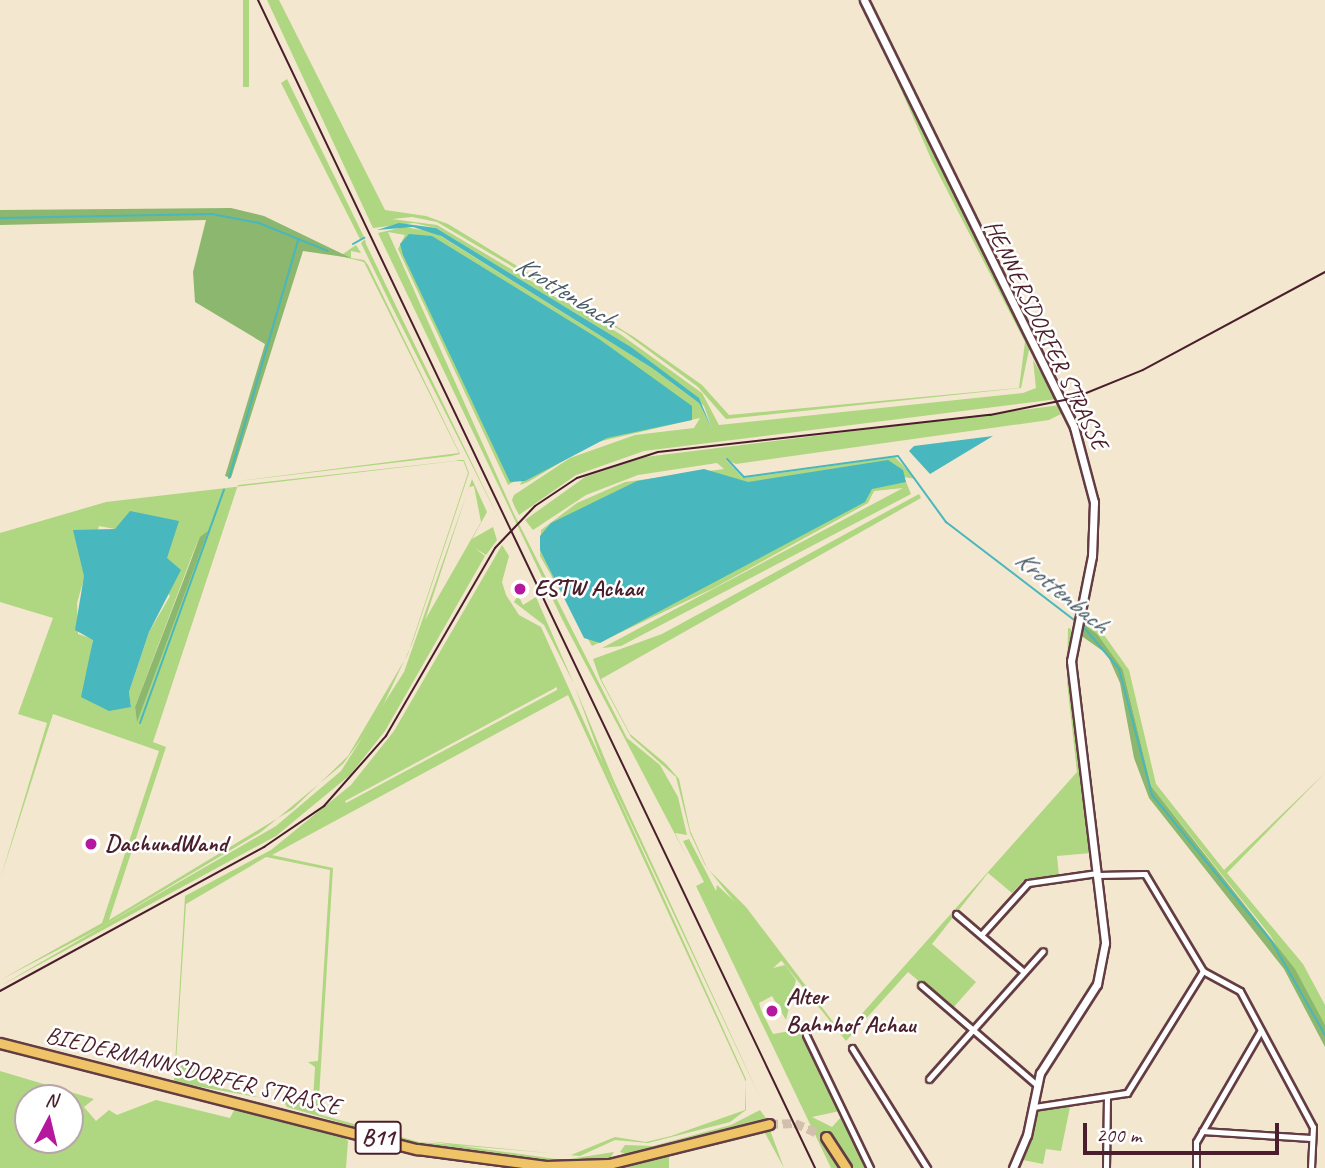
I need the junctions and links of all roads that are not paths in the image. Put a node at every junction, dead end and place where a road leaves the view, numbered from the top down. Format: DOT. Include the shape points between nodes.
graph roads {
  1 [pos="864,0"];
  2 [pos="1098,874"];
  3 [pos="956,914"];
  4 [pos="981,935"];
  5 [pos="1043,951"];
  6 [pos="1203,971"];
  7 [pos="1024,972"];
  8 [pos="921,985"];
  9 [pos="972,1029"];
  10 [pos="1261,1030"];
  11 [pos="806,1035"];
  12 [pos="0,1043"];
  13 [pos="852,1048"];
  14 [pos="929,1079"];
  15 [pos="1037,1085"];
  16 [pos="1107,1097"];
  17 [pos="1034,1107"];
  18 [pos="769,1124"];
  19 [pos="1202,1130"];
  20 [pos="825,1137"];
  21 [pos="1311,1138"];
  22 [pos="490,1163"];
  23 [pos="620,1165"];
  24 [pos="846,1168"];
  25 [pos="870,1168"];
  26 [pos="927,1168"];
  27 [pos="1013,1168"];
  28 [pos="1106,1168"];
  29 [pos="1196,1168"];
  30 [pos="1311,1168"];
  1 -- 2 [label="street, HENNERSDORFER STRASSE" via="1088,466 1093,546 1074,626 1071,661"];
  2 -- 4 [label="street" via="1028,883"];
  2 -- 6 [label="street" via="1145,874"];
  2 -- 15 [label="street, HENNERSDORFER STRASSE" via="1105,943 1097,984"];
  3 -- 4 [label="street"];
  4 -- 7 [label="street"];
  5 -- 7 [label="street"];
  6 -- 10 [label="street" via="1240,991"];
  6 -- 16 [label="street" via="1139,1084"];
  7 -- 9 [label="street"];
  8 -- 9 [label="street"];
  9 -- 14 [label="street"];
  9 -- 15 [label="street"];
  10 -- 19 [label="street"];
  10 -- 21 [label="street" via="1313,1128"];
  11 -- 25 [label="street"];
  12 -- 22 [label="main road, BIEDERMANNSDORFER STRASSE / B11" via="417,1149"];
  13 -- 26 [label="street"];
  15 -- 17 [label="street, HENNERSDORFER STRASSE"];
  16 -- 17 [label="street"];
  16 -- 28 [label="street"];
  17 -- 27 [label="street, HENNERSDORFER STRASSE"];
  18 -- 23 [label="main road, B11"];
  19 -- 21 [label="street"];
  19 -- 29 [label="street"];
  20 -- 24 [label="main road"];
  21 -- 30 [label="street"];
  22 -- 23 [label="main road, BIEDERMANNSDORFER STRASSE / B11"];
}
